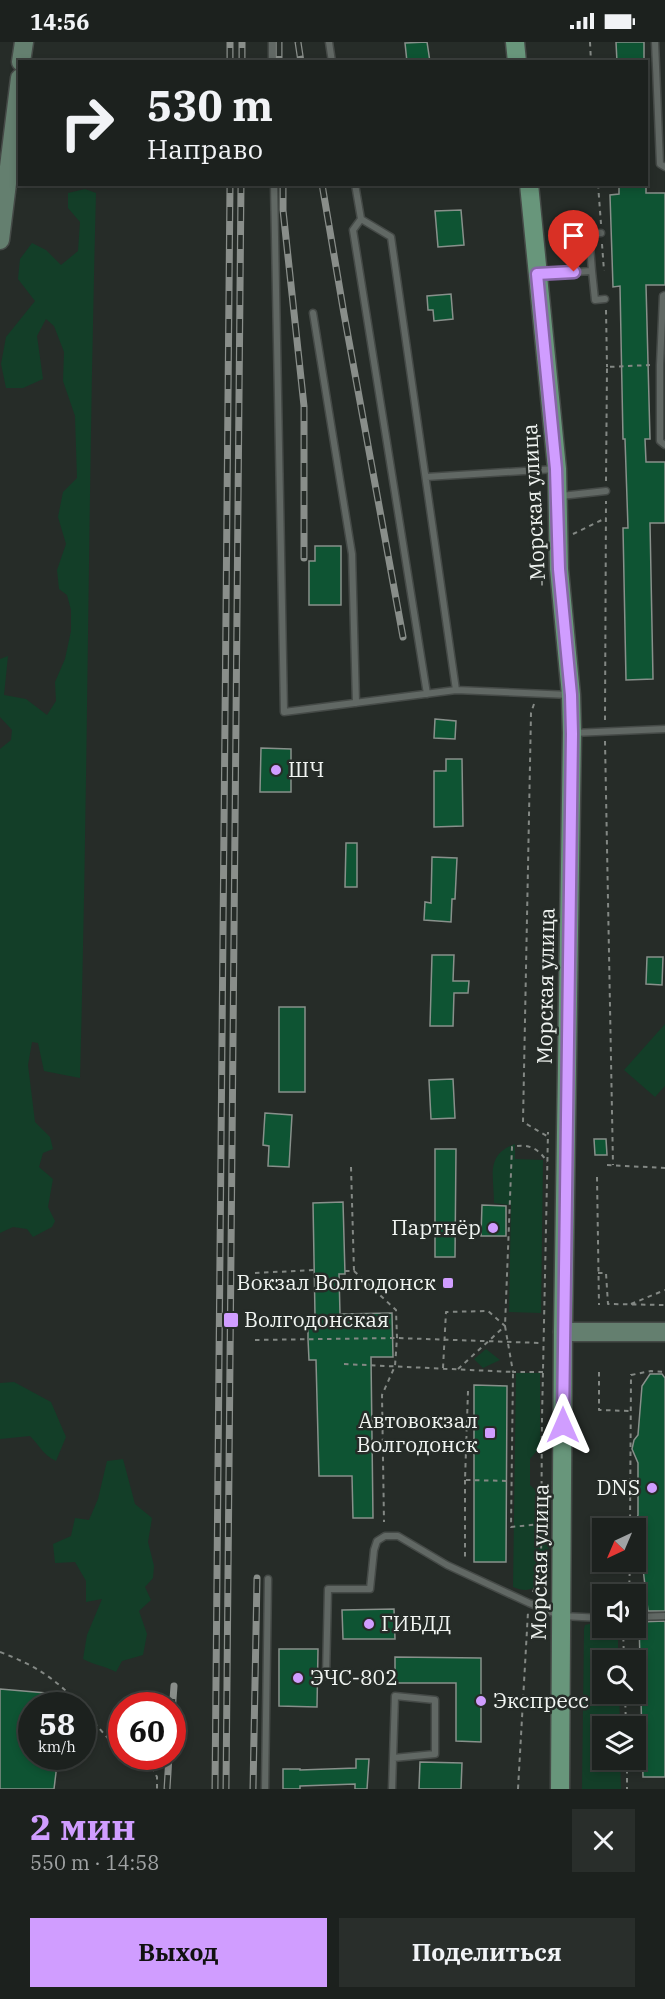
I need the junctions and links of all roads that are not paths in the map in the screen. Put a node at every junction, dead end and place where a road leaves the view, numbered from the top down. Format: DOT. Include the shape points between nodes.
graph roads {
  1 [pos="24,42"];
  2 [pos="272,42"];
  3 [pos="329,42"];
  4 [pos="515,42"];
  5 [pos="655,42"];
  6 [pos="21,60"];
  7 [pos="272,60"];
  8 [pos="332,60"];
  9 [pos="517,60"];
  10 [pos="18,94"];
  11 [pos="665,167"];
  12 [pos="274,186"];
  13 [pos="355,186"];
  14 [pos="529,186"];
  15 [pos="361,219"];
  16 [pos="601,233"];
  17 [pos="0,240"];
  18 [pos="592,272"];
  19 [pos="537,274"];
  20 [pos="665,295"];
  21 [pos="605,299"];
  22 [pos="313,313"];
  23 [pos="665,445"];
  24 [pos="556,469"];
  25 [pos="426,477"];
  26 [pos="606,491"];
  27 [pos="558,496"];
  28 [pos="456,690"];
  29 [pos="427,694"];
  30 [pos="571,695"];
  31 [pos="356,703"];
  32 [pos="665,729"];
  33 [pos="572,734"];
  34 [pos="563,1332"];
  35 [pos="665,1332"];
  36 [pos="268,1579"];
  37 [pos="561,1616"];
  38 [pos="665,1616"];
  39 [pos="592,1617"];
  40 [pos="646,1617"];
  41 [pos="326,1676"];
  42 [pos="393,1758"];
  43 [pos="265,1789"];
  44 [pos="392,1789"];
  45 [pos="560,1789"];
  1 -- 6 [label="main road"];
  2 -- 7 [label="lane"];
  3 -- 8 [label="lane"];
  4 -- 9 [label="main road"];
  5 -- 11 [label="lane" via="660,164"];
  10 -- 17 [label="main road"];
  12 -- 31 [label="lane" via="284,712"];
  13 -- 15 [label="lane"];
  14 -- 19 [label="main road, Морская улица"];
  15 -- 25 [label="lane" via="391,237"];
  15 -- 29 [label="lane" via="353,230"];
  16 -- 18 [label="lane" via="589,234"];
  18 -- 19 [label="lane"];
  18 -- 21 [label="lane" via="595,300"];
  19 -- 24 [label="main road, Морская улица"];
  20 -- 23 [label="lane" via="660,441"];
  22 -- 31 [label="lane" via="352,554"];
  24 -- 25 [label="lane"];
  24 -- 27 [label="main road, Морская улица"];
  25 -- 28 [label="lane"];
  26 -- 27 [label="lane"];
  27 -- 30 [label="main road, Морская улица" via="559,569"];
  28 -- 29 [label="lane"];
  28 -- 30 [label="lane"];
  29 -- 31 [label="lane"];
  30 -- 33 [label="main road, Морская улица"];
  32 -- 33 [label="lane"];
  33 -- 34 [label="main road, Морская улица"];
  34 -- 35 [label="main road"];
  34 -- 37 [label="main road, Морская улица"];
  36 -- 43 [label="lane"];
  37 -- 39 [label="lane"];
  37 -- 41 [label="lane" via="447,1565 398,1536 385,1536 377,1541 374,1550 370,1589 328,1589"];
  37 -- 45 [label="main road, Морская улица"];
  38 -- 40 [label="lane"];
  42 -- 42 [label="lane" via="395,1696 435,1700 435,1754"];
  42 -- 44 [label="lane"];
}
